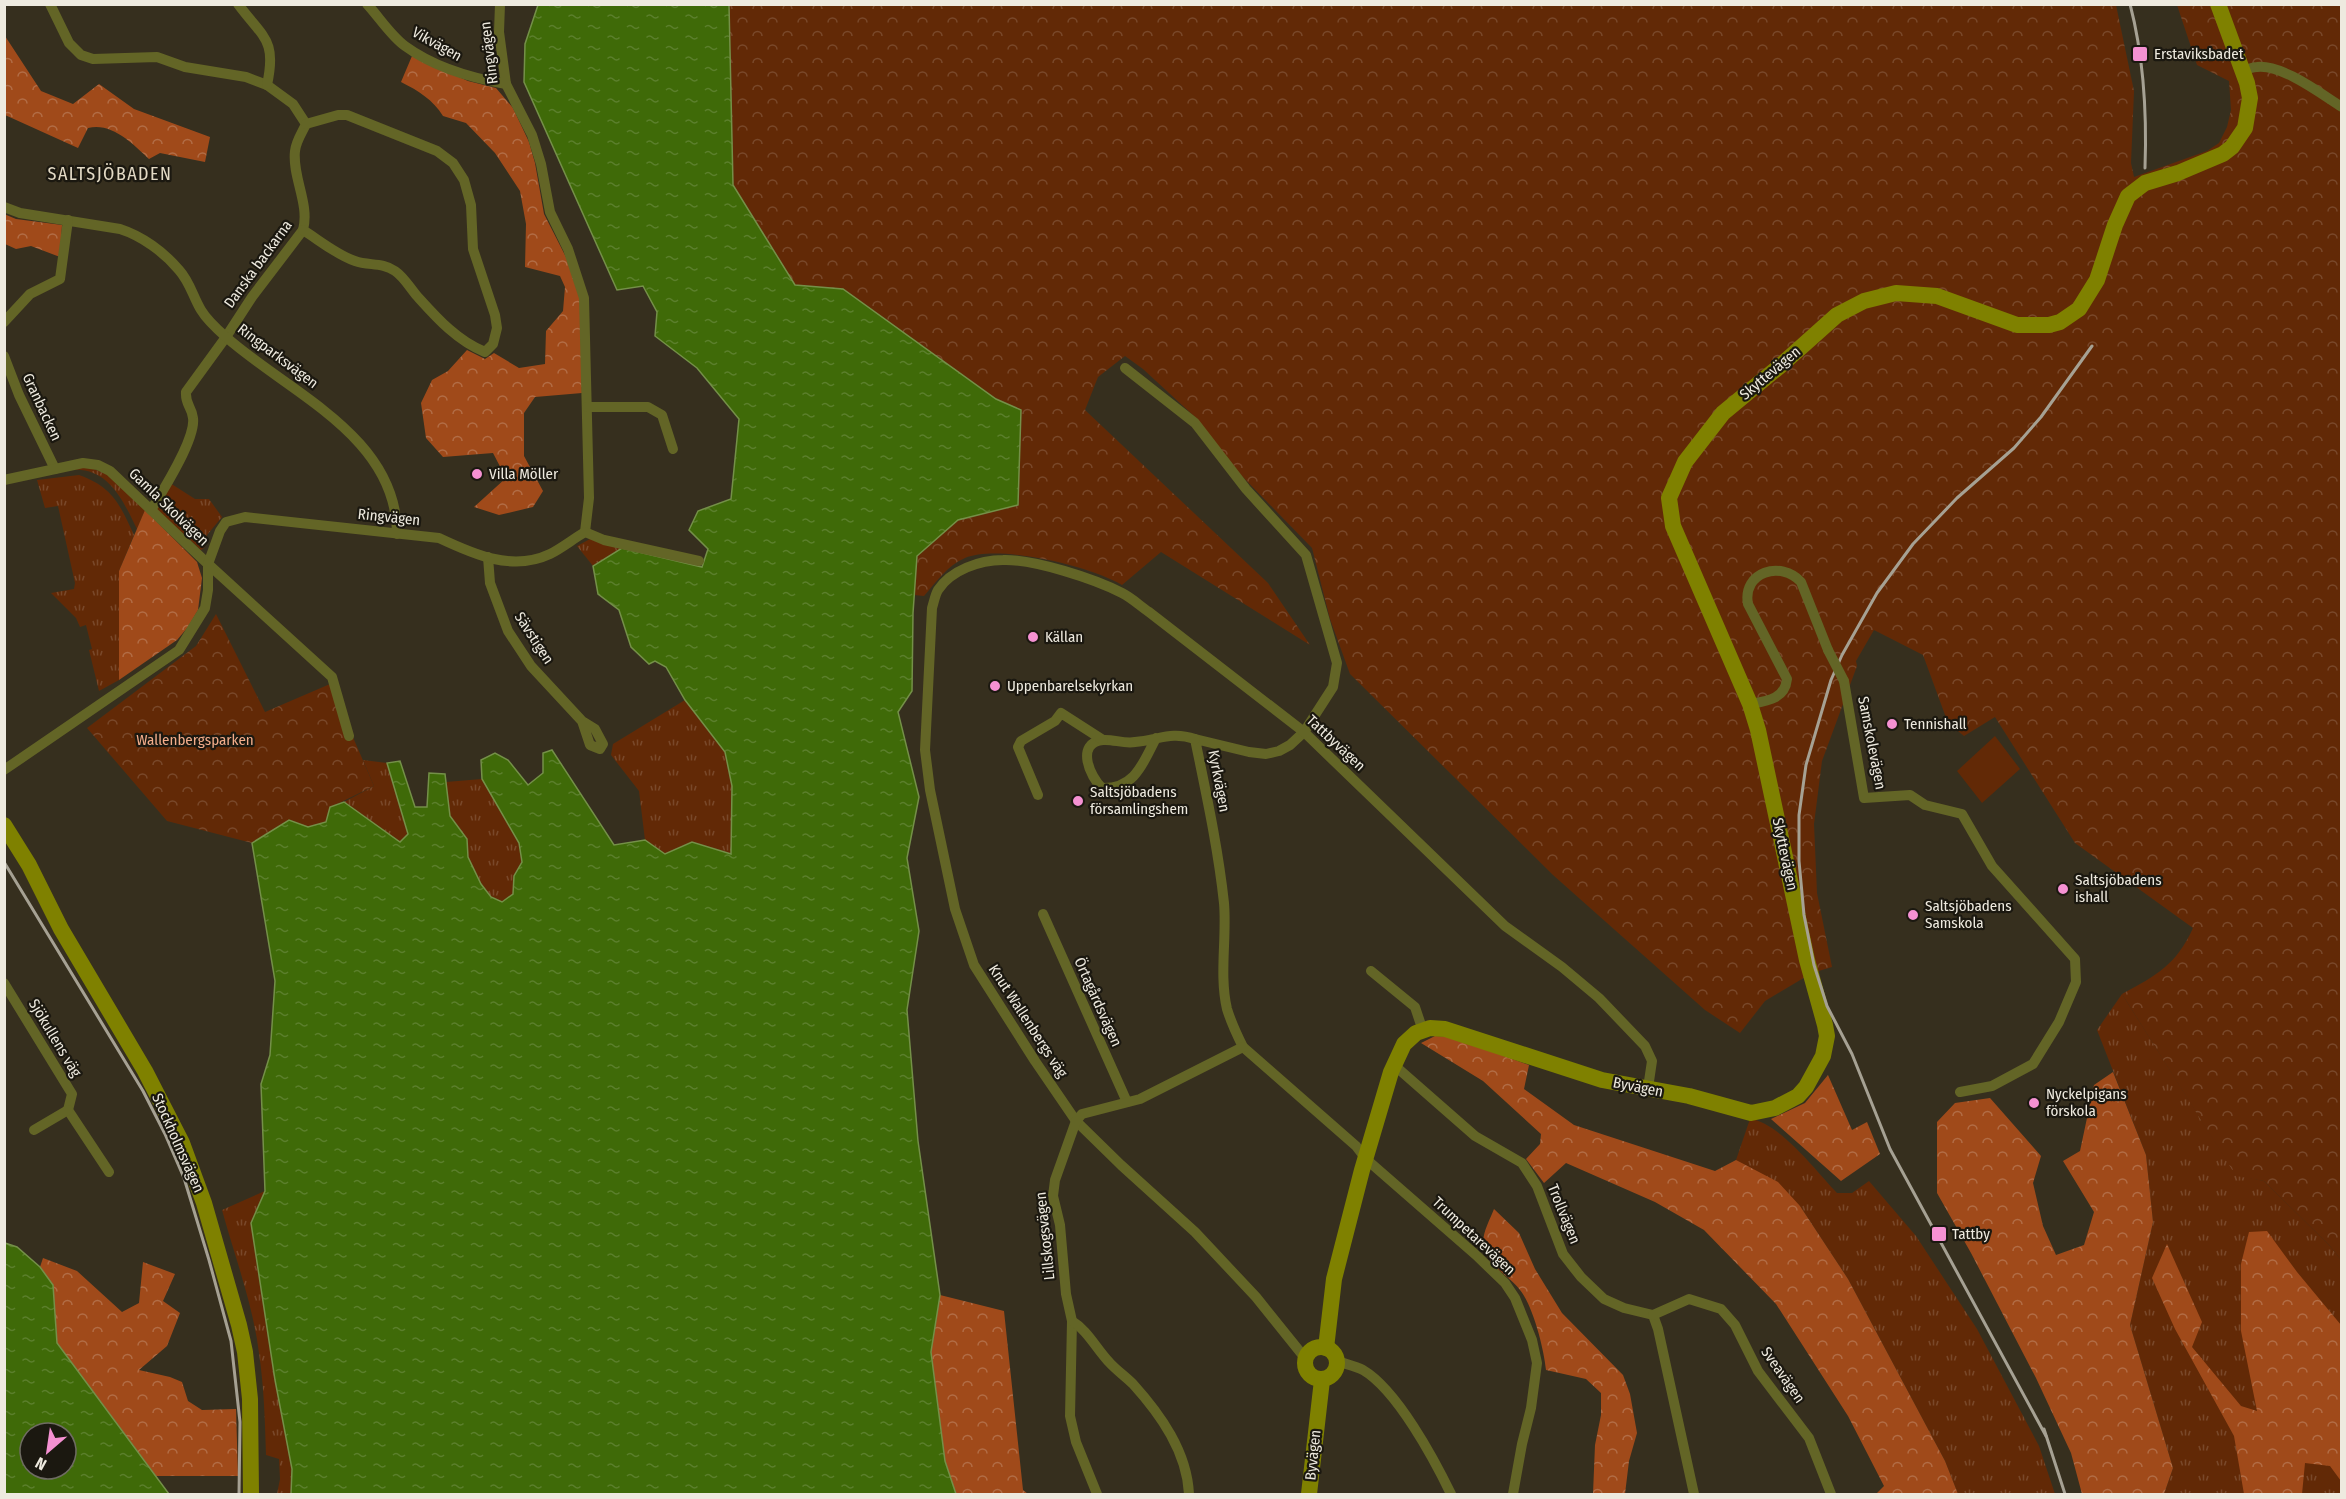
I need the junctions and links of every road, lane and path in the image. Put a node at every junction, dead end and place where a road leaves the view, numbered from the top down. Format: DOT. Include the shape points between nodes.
graph roads {
  1 [pos="50,4"];
  2 [pos="238,4"];
  3 [pos="367,4"];
  4 [pos="500,4"];
  5 [pos="2218,4"];
  6 [pos="2244,71"];
  7 [pos="506,84"];
  8 [pos="267,85"];
  9 [pos="2342,107"];
  10 [pos="306,124"];
  11 [pos="4,207"];
  12 [pos="68,220"];
  13 [pos="303,230"];
  14 [pos="4,322"];
  15 [pos="226,337"];
  16 [pos="4,356"];
  17 [pos="1125,368"];
  18 [pos="587,407"];
  19 [pos="673,449"];
  20 [pos="55,469"];
  21 [pos="4,480"];
  22 [pos="151,510"];
  23 [pos="585,532"];
  24 [pos="397,534"];
  25 [pos="488,557"];
  26 [pos="699,561"];
  27 [pos="208,564"];
  28 [pos="932,608"];
  29 [pos="1750,704"];
  30 [pos="582,720"];
  31 [pos="1304,732"];
  32 [pos="350,736"];
  33 [pos="1156,738"];
  34 [pos="1195,739"];
  35 [pos="1103,740"];
  36 [pos="4,770"];
  37 [pos="1038,795"];
  38 [pos="4,825"];
  39 [pos="1043,914"];
  40 [pos="1371,971"];
  41 [pos="4,983"];
  42 [pos="1424,1030"];
  43 [pos="1243,1047"];
  44 [pos="1826,1047"];
  45 [pos="1394,1065"];
  46 [pos="1648,1088"];
  47 [pos="1960,1092"];
  48 [pos="1127,1102"];
  49 [pos="68,1110"];
  50 [pos="1076,1121"];
  51 [pos="34,1131"];
  52 [pos="1366,1159"];
  53 [pos="109,1172"];
  54 [pos="1653,1315"];
  55 [pos="1071,1321"];
  56 [pos="1331,1354"];
  57 [pos="1305,1358"];
  58 [pos="1322,1380"];
  59 [pos="251,1494"];
  60 [pos="1097,1494"];
  61 [pos="1189,1494"];
  62 [pos="1309,1494"];
  63 [pos="1451,1494"];
  64 [pos="1513,1494"];
  65 [pos="1694,1494"];
  66 [pos="1831,1494"];
  1 -- 8 [label="street" via="69,43 81,55 93,59 157,57"];
  2 -- 8 [label="street" via="268,42 272,62"];
  3 -- 7 [label="street, Vikvägen" via="404,46 472,78"];
  4 -- 7 [label="street, Ringvägen" via="499,32"];
  5 -- 6 [label="street, Skyttevägen"];
  6 -- 9 [label="street" via="2259,66 2275,69"];
  6 -- 29 [label="street, Skyttevägen" via="2250,113 2239,138 2223,154 2145,183 2128,196 2097,280 2086,300 2070,316 2049,325 2017,325 1937,296 1896,293 1864,301 1837,315 1723,413 1685,462 1669,498 1673,526"];
  7 -- 18 [label="street, Ringvägen" via="532,135 550,212 568,249 584,298"];
  8 -- 10 [label="street" via="293,104"];
  10 -- 13 [label="street, Danska backarna" via="295,150 306,220"];
  10 -- 13 [label="street" via="347,115 436,151 453,163 464,180 471,205 473,249 497,328 493,344 485,352 471,346 452,332 398,273 379,264 352,261"];
  11 -- 12 [label="street, Ringparksvägen"];
  12 -- 14 [label="street" via="60,279 30,294"];
  12 -- 15 [label="street, Ringparksvägen" via="135,234 180,270 202,312"];
  13 -- 15 [label="street, Danska backarna"];
  15 -- 22 [label="street, Danska backarna" via="186,392 193,418 192,433"];
  15 -- 24 [label="street, Ringparksvägen" via="320,405 362,445 394,502"];
  16 -- 20 [label="street, Granbacken"];
  17 -- 31 [label="street, Kyrkvägen" via="1195,423 1246,489 1306,555 1337,663 1333,687"];
  18 -- 19 [label="street" via="648,407 662,415"];
  18 -- 23 [label="street, Ringvägen" via="589,498"];
  20 -- 21 [label="street, Gamla Skolvägen"];
  20 -- 22 [label="street, Gamla Skolvägen" via="83,462 98,465 110,471"];
  22 -- 27 [label="street, Gamla Skolvägen"];
  23 -- 25 [label="street, Ringvägen" via="537,559 518,562"];
  23 -- 26 [label="street" via="604,540"];
  24 -- 25 [label="street, Ringvägen" via="439,538"];
  24 -- 27 [label="street, Ringvägen" via="244,517 226,522"];
  25 -- 30 [label="street, Sävstigen" via="490,583 508,631 531,666"];
  27 -- 32 [label="street" via="332,677"];
  27 -- 36 [label="street, Ringvägen" via="205,608 179,650"];
  28 -- 31 [label="street, Tattbyvägen" via="938,591 951,577 983,562 1023,562 1080,576 1122,593"];
  28 -- 50 [label="street, Knut Wallenbergs väg" via="925,750 960,929 992,996"];
  29 -- 44 [label="street, Skyttevägen" via="1764,750 1807,960 1825,1025"];
  29 -- 47 [label="street, Samskolevägen, bridge" via="1777,697 1787,679 1747,597 1760,575 1780,571 1801,582 1844,681 1864,798 1910,795 1925,804 1962,814 1992,866 2075,959 2076,982 2059,1022 2033,1064 1992,1086"];
  31 -- 34 [label="street, Kyrkvägen" via="1290,745 1266,754"];
  31 -- 46 [label="street, Tattbyvägen" via="1505,926 1572,975 1632,1032 1652,1060"];
  33 -- 34 [label="street" via="1184,735"];
  33 -- 35 [label="street" via="1131,743"];
  33 -- 35 [label="street" via="1136,774 1115,789 1102,788 1090,773 1089,750"];
  34 -- 43 [label="street, Kyrkvägen" via="1224,903 1227,1008"];
  35 -- 37 [label="street" via="1061,713 1055,721 1021,741 1018,747"];
  38 -- 59 [label="street, Stockholmsvägen" via="182,1143 204,1203 245,1352 250,1399"];
  39 -- 48 [label="street, Örtagårdsvägen"];
  40 -- 42 [label="street" via="1415,1007"];
  41 -- 49 [label="street, Sjökullens väg" via="72,1094"];
  42 -- 45 [label="street" via="1404,1044"];
  42 -- 46 [label="street, Byvägen" via="1452,1030 1602,1080"];
  43 -- 48 [label="street" via="1161,1090"];
  43 -- 52 [label="street, Kyrkvägen"];
  44 -- 46 [label="street, Byvägen" via="1806,1087 1775,1108 1751,1113"];
  45 -- 52 [label="street"];
  45 -- 54 [label="street, Trollvägen" via="1475,1136 1522,1163 1537,1186 1563,1254 1581,1277 1604,1299"];
  48 -- 50 [label="street" via="1083,1114"];
  49 -- 51 [label="street"];
  49 -- 53 [label="street, Sjökullens väg"];
  50 -- 55 [label="street, Lillskogsvägen" via="1053,1196"];
  50 -- 57 [label="street, Knut Wallenbergs väg" via="1196,1232"];
  52 -- 56 [label="street" via="1334,1279"];
  52 -- 64 [label="street, Trumpetarevägen" via="1505,1283 1519,1307 1537,1363"];
  54 -- 65 [label="street"];
  54 -- 66 [label="street, Sveavägen" via="1689,1299 1721,1309 1735,1325 1758,1371 1809,1438"];
  55 -- 60 [label="street, Lillskogsvägen" via="1070,1416"];
  55 -- 61 [label="street" via="1080,1326 1162,1422 1181,1457"];
  56 -- 57 [label="street" via="1312,1350"];
  56 -- 58 [label="street" via="1333,1374"];
  56 -- 63 [label="street" via="1362,1370 1388,1393 1412,1425"];
  57 -- 58 [label="street" via="1307,1372"];
  58 -- 62 [label="street, Byvägen"];
}
